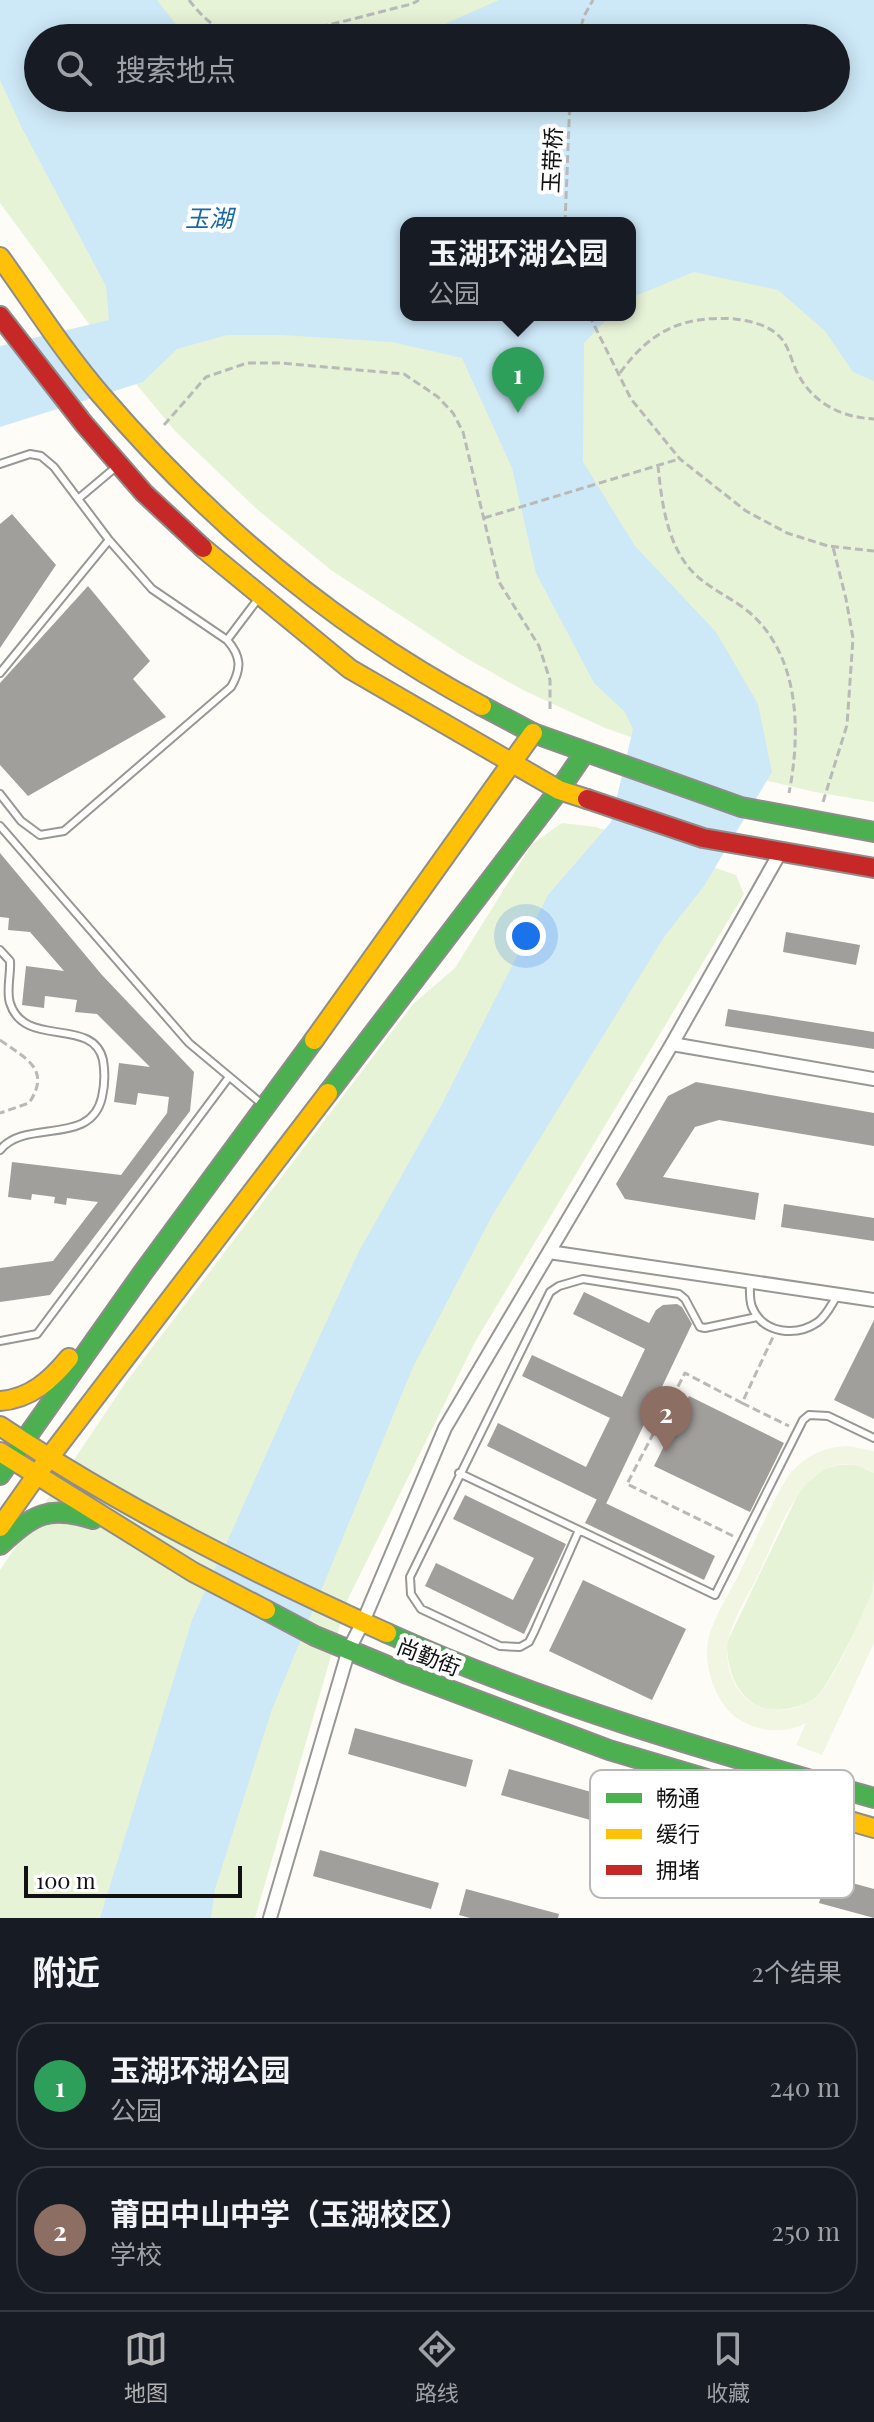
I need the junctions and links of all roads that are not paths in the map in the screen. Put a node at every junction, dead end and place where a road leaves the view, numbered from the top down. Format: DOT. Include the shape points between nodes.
graph roads {
  1 [pos="0,257"];
  2 [pos="0,316"];
  3 [pos="0,464"];
  4 [pos="119,465"];
  5 [pos="78,499"];
  6 [pos="109,540"];
  7 [pos="261,597"];
  8 [pos="227,640"];
  9 [pos="0,673"];
  10 [pos="533,733"];
  11 [pos="585,752"];
  12 [pos="511,762"];
  13 [pos="559,790"];
  14 [pos="0,794"];
  15 [pos="0,826"];
  16 [pos="874,832"];
  17 [pos="781,851"];
  18 [pos="874,868"];
  19 [pos="0,950"];
  20 [pos="672,1044"];
  21 [pos="229,1077"];
  22 [pos="874,1079"];
  23 [pos="264,1106"];
  24 [pos="0,1150"];
  25 [pos="549,1252"];
  26 [pos="144,1271"];
  27 [pos="750,1281"];
  28 [pos="837,1294"];
  29 [pos="874,1300"];
  30 [pos="757,1317"];
  31 [pos="0,1341"];
  32 [pos="0,1401"];
  33 [pos="0,1426"];
  34 [pos="874,1438"];
  35 [pos="22,1441"];
  36 [pos="48,1459"];
  37 [pos="4,1463"];
  38 [pos="459,1473"];
  39 [pos="36,1475"];
  40 [pos="117,1526"];
  41 [pos="0,1527"];
  42 [pos="579,1530"];
  43 [pos="0,1545"];
  44 [pos="363,1622"];
  45 [pos="349,1649"];
  46 [pos="677,1770"];
  47 [pos="774,1770"];
  48 [pos="854,1792"];
  49 [pos="874,1798"];
  50 [pos="854,1822"];
  51 [pos="874,1828"];
  52 [pos="270,1918"];
  1 -- 10 [label="main road" via="121,419 241,539 383,647"];
  2 -- 4 [label="main road"];
  3 -- 5 [label="lane" via="30,454 41,456"];
  4 -- 5 [label="lane"];
  4 -- 7 [label="main road" via="170,519"];
  5 -- 6 [label="lane"];
  6 -- 8 [label="lane" via="152,589"];
  6 -- 9 [label="lane"];
  7 -- 8 [label="lane"];
  7 -- 12 [label="main road" via="350,669"];
  8 -- 14 [label="lane" via="239,665 231,687 64,831 40,835"];
  10 -- 11 [label="main road"];
  10 -- 12 [label="main road"];
  11 -- 13 [label="main road"];
  11 -- 16 [label="main road" via="741,807"];
  12 -- 13 [label="main road"];
  12 -- 23 [label="main road"];
  13 -- 17 [label="main road" via="703,838"];
  13 -- 36 [label="main road"];
  15 -- 21 [label="lane" via="189,1043"];
  17 -- 18 [label="main road"];
  17 -- 20 [label="street"];
  19 -- 24 [label="lane" via="10,961 13,1010 42,1031 83,1036 94,1043 104,1069 100,1107 81,1125 19,1137"];
  20 -- 22 [label="street"];
  20 -- 25 [label="street"];
  21 -- 23 [label="lane"];
  21 -- 31 [label="lane" via="37,1334"];
  23 -- 26 [label="main road"];
  25 -- 27 [label="street"];
  25 -- 44 [label="street" via="445,1428"];
  26 -- 32 [label="main road" via="58,1372 30,1392"];
  26 -- 35 [label="main road"];
  27 -- 28 [label="street"];
  27 -- 30 [label="lane"];
  28 -- 29 [label="street"];
  28 -- 30 [label="lane" via="828,1312 802,1330 777,1329"];
  30 -- 38 [label="lane" via="705,1328 679,1294 583,1279 559,1286 550,1292"];
  33 -- 35 [label="main road, 尚勤街"];
  34 -- 42 [label="lane" via="828,1416 803,1420 715,1595"];
  35 -- 36 [label="main road, 尚勤街"];
  35 -- 37 [label="main road"];
  36 -- 39 [label="main road"];
  36 -- 44 [label="main road, 尚勤街" via="208,1547"];
  37 -- 39 [label="main road, 尚勤街"];
  38 -- 42 [label="lane"];
  38 -- 42 [label="lane" via="410,1577 411,1594 421,1609 500,1646 520,1647 529,1642"];
  39 -- 40 [label="main road, 尚勤街"];
  39 -- 41 [label="main road"];
  40 -- 43 [label="main road" via="64,1510 26,1521"];
  40 -- 45 [label="main road, 尚勤街" via="193,1572"];
  44 -- 45 [label="street"];
  44 -- 47 [label="main road, 尚勤街" via="563,1704"];
  45 -- 46 [label="main road, 尚勤街" via="609,1750"];
  45 -- 52 [label="street"];
  48 -- 49 [label="main road, 尚勤街"];
  50 -- 51 [label="main road, 尚勤街"];
}
